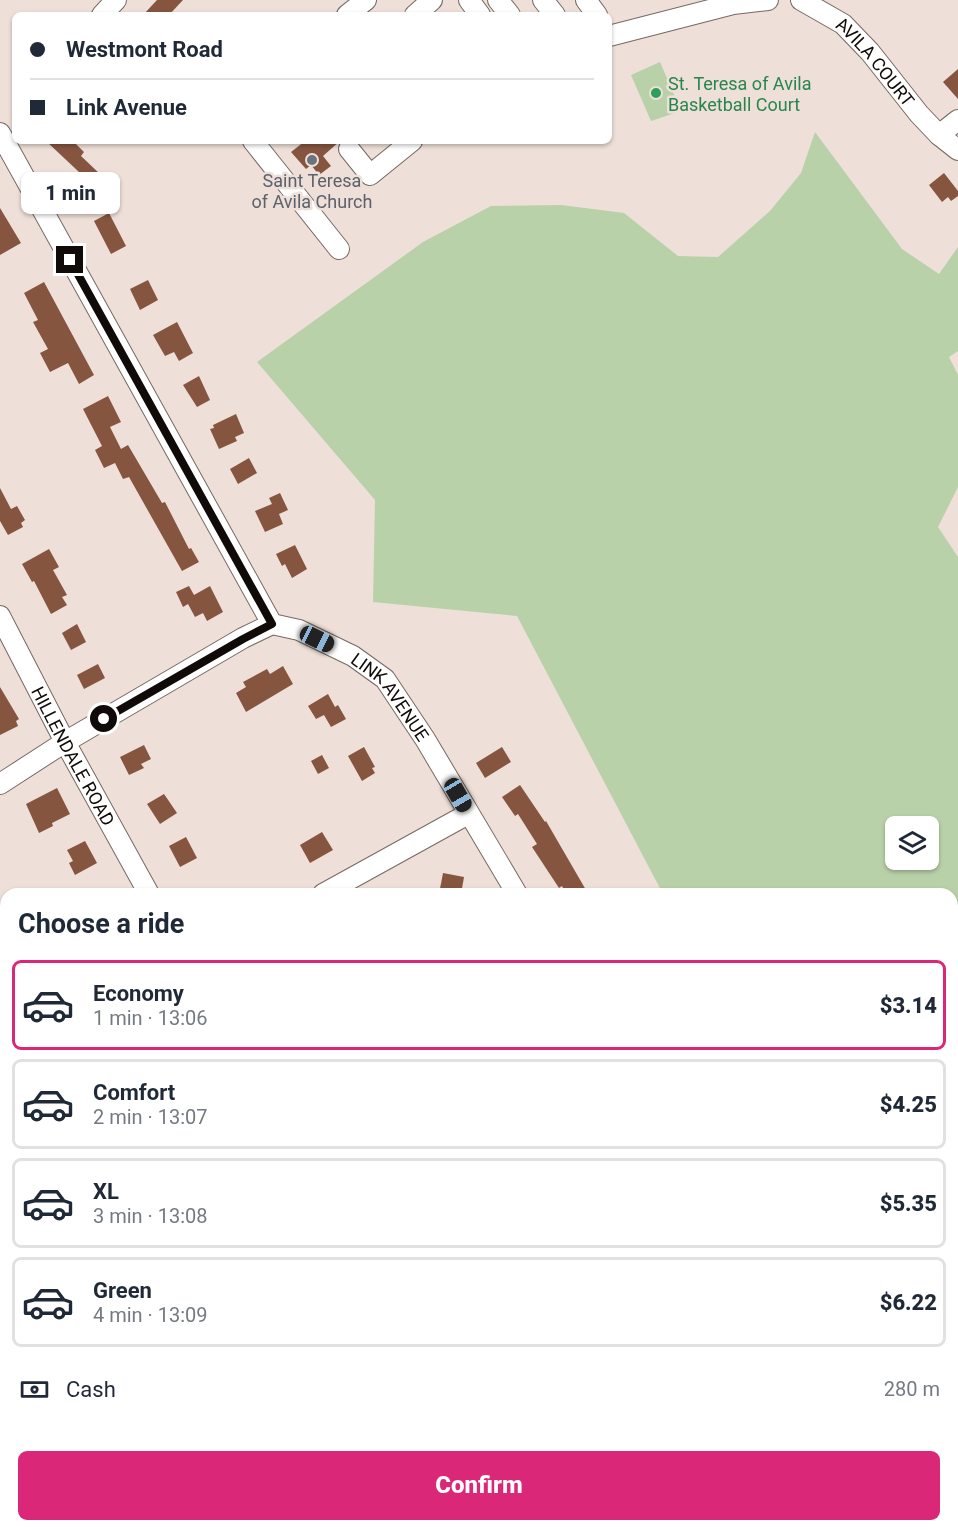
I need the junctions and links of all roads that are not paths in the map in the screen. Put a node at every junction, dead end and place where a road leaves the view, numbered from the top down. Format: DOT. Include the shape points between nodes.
graph roads {
  1 [pos="116,0"];
  2 [pos="366,0"];
  3 [pos="432,0"];
  4 [pos="498,0"];
  5 [pos="543,0"];
  6 [pos="768,0"];
  7 [pos="801,0"];
  8 [pos="105,12"];
  9 [pos="351,12"];
  10 [pos="418,12"];
  11 [pos="508,12"];
  12 [pos="553,12"];
  13 [pos="612,34"];
  14 [pos="958,120"];
  15 [pos="5,135"];
  16 [pos="939,135"];
  17 [pos="255,144"];
  18 [pos="408,144"];
  19 [pos="349,149"];
  20 [pos="958,150"];
  21 [pos="339,249"];
  22 [pos="0,616"];
  23 [pos="272,624"];
  24 [pos="65,742"];
  25 [pos="0,784"];
  26 [pos="468,814"];
  27 [pos="146,888"];
  28 [pos="334,888"];
  29 [pos="513,888"];
  1 -- 8 [label="street"];
  2 -- 9 [label="street"];
  3 -- 10 [label="street"];
  4 -- 11 [label="street"];
  5 -- 12 [label="street"];
  6 -- 13 [label="street" via="733,4"];
  7 -- 16 [label="street, AVILA COURT" via="843,24"];
  14 -- 16 [label="street"];
  15 -- 23 [label="street"];
  16 -- 20 [label="street, AVILA COURT"];
  17 -- 21 [label="street"];
  18 -- 19 [label="street" via="370,176"];
  22 -- 24 [label="street, HILLENDALE ROAD"];
  23 -- 24 [label="street"];
  23 -- 26 [label="street, LINK AVENUE" via="308,634 353,656 385,679"];
  24 -- 25 [label="street"];
  24 -- 27 [label="street, HILLENDALE ROAD"];
  26 -- 28 [label="street"];
  26 -- 29 [label="street, LINK AVENUE"];
}
